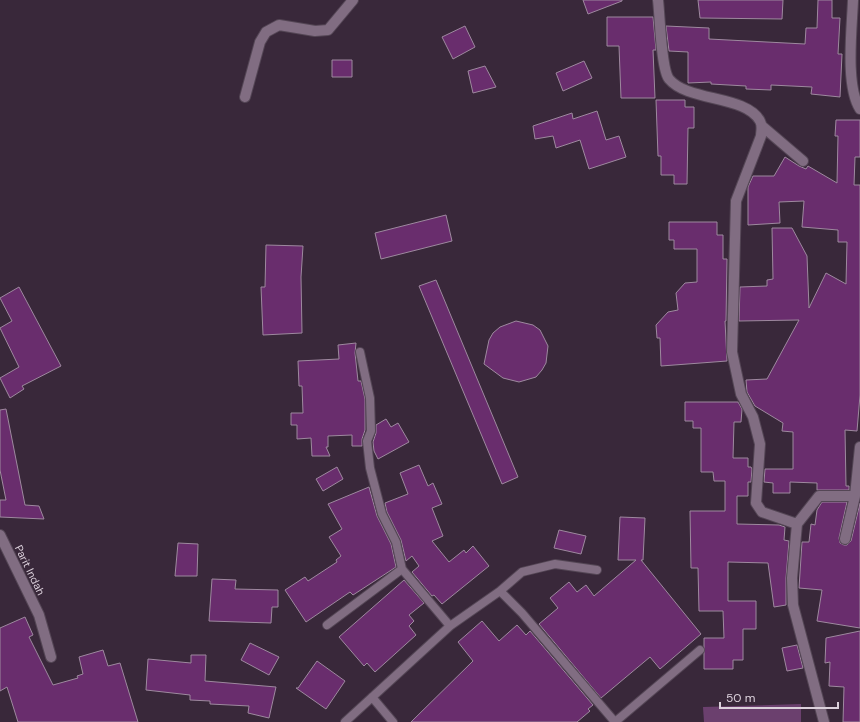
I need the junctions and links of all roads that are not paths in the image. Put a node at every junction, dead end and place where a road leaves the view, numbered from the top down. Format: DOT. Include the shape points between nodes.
graph roads {
  1 [pos="353,0"];
  2 [pos="658,0"];
  3 [pos="853,0"];
  4 [pos="245,97"];
  5 [pos="860,109"];
  6 [pos="762,126"];
  7 [pos="803,161"];
  8 [pos="360,352"];
  9 [pos="860,447"];
  10 [pos="855,496"];
  11 [pos="797,524"];
  12 [pos="0,535"];
  13 [pos="845,539"];
  14 [pos="402,569"];
  15 [pos="597,570"];
  16 [pos="500,591"];
  17 [pos="327,625"];
  18 [pos="450,626"];
  19 [pos="700,650"];
  20 [pos="51,657"];
  21 [pos="372,697"];
  22 [pos="345,722"];
  23 [pos="393,722"];
  24 [pos="615,722"];
  25 [pos="824,722"];
  1 -- 4 [label="street" via="328,30 315,31 280,25 266,32 260,42"];
  2 -- 6 [label="street" via="668,78 682,89 741,106 754,114"];
  3 -- 5 [label="street" via="851,82"];
  6 -- 7 [label="street"];
  6 -- 11 [label="street" via="761,136 736,201 732,352 741,394 753,417 760,444 756,503 762,512"];
  8 -- 14 [label="lane" via="370,398 371,431 367,442 370,468 382,514 396,542"];
  9 -- 10 [label="street"];
  10 -- 11 [label="street" via="819,496"];
  10 -- 13 [label="street"];
  11 -- 25 [label="street" via="792,578 793,605"];
  12 -- 20 [label="street, Parit Indah" via="39,615"];
  14 -- 17 [label="lane"];
  14 -- 18 [label="lane"];
  15 -- 16 [label="lane" via="556,564 522,572"];
  16 -- 18 [label="lane"];
  16 -- 24 [label="lane" via="522,613"];
  18 -- 21 [label="lane"];
  19 -- 24 [label="lane"];
  21 -- 22 [label="lane"];
  21 -- 23 [label="lane"];
}
